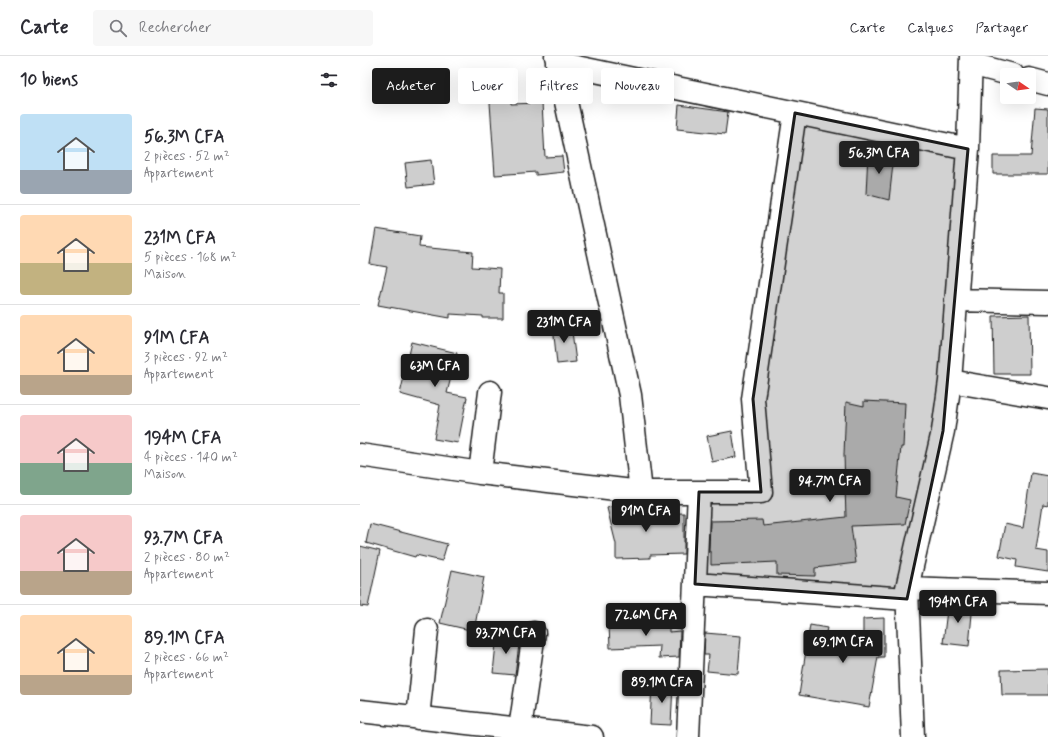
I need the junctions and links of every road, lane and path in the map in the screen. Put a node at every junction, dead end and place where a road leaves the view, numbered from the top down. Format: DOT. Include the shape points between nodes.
graph roads {
  1 [pos="557,60"];
  2 [pos="971,60"];
  3 [pos="1000,70"];
  4 [pos="1036,81"];
  5 [pos="1048,84"];
  6 [pos="795,113"];
  7 [pos="968,149"];
  8 [pos="956,300"];
  9 [pos="1048,302"];
  10 [pos="950,381"];
  11 [pos="490,392"];
  12 [pos="1048,398"];
  13 [pos="360,455"];
  14 [pos="480,473"];
  15 [pos="641,492"];
  16 [pos="699,492"];
  17 [pos="695,584"];
  18 [pos="1048,593"];
  19 [pos="907,594"];
  20 [pos="427,630"];
  21 [pos="534,633"];
  22 [pos="360,711"];
  23 [pos="418,718"];
  24 [pos="520,729"];
  25 [pos="592,737"];
  26 [pos="688,737"];
  27 [pos="913,737"];
  1 -- 6 [label="street"];
  1 -- 15 [label="street" via="630,395"];
  2 -- 3 [label="street"];
  2 -- 7 [label="street"];
  4 -- 5 [label="street"];
  6 -- 7 [label="street"];
  6 -- 16 [label="street" via="753,399 761,492"];
  7 -- 8 [label="street"];
  8 -- 9 [label="street"];
  8 -- 10 [label="street"];
  10 -- 12 [label="street"];
  10 -- 19 [label="street" via="943,431"];
  11 -- 14 [label="street"];
  13 -- 14 [label="street"];
  14 -- 15 [label="street"];
  15 -- 16 [label="street"];
  16 -- 17 [label="street"];
  17 -- 19 [label="street"];
  17 -- 26 [label="street"];
  18 -- 19 [label="street"];
  19 -- 27 [label="street"];
  20 -- 23 [label="street"];
  21 -- 24 [label="street"];
  22 -- 23 [label="street"];
  23 -- 24 [label="street"];
  24 -- 25 [label="street"];
}
